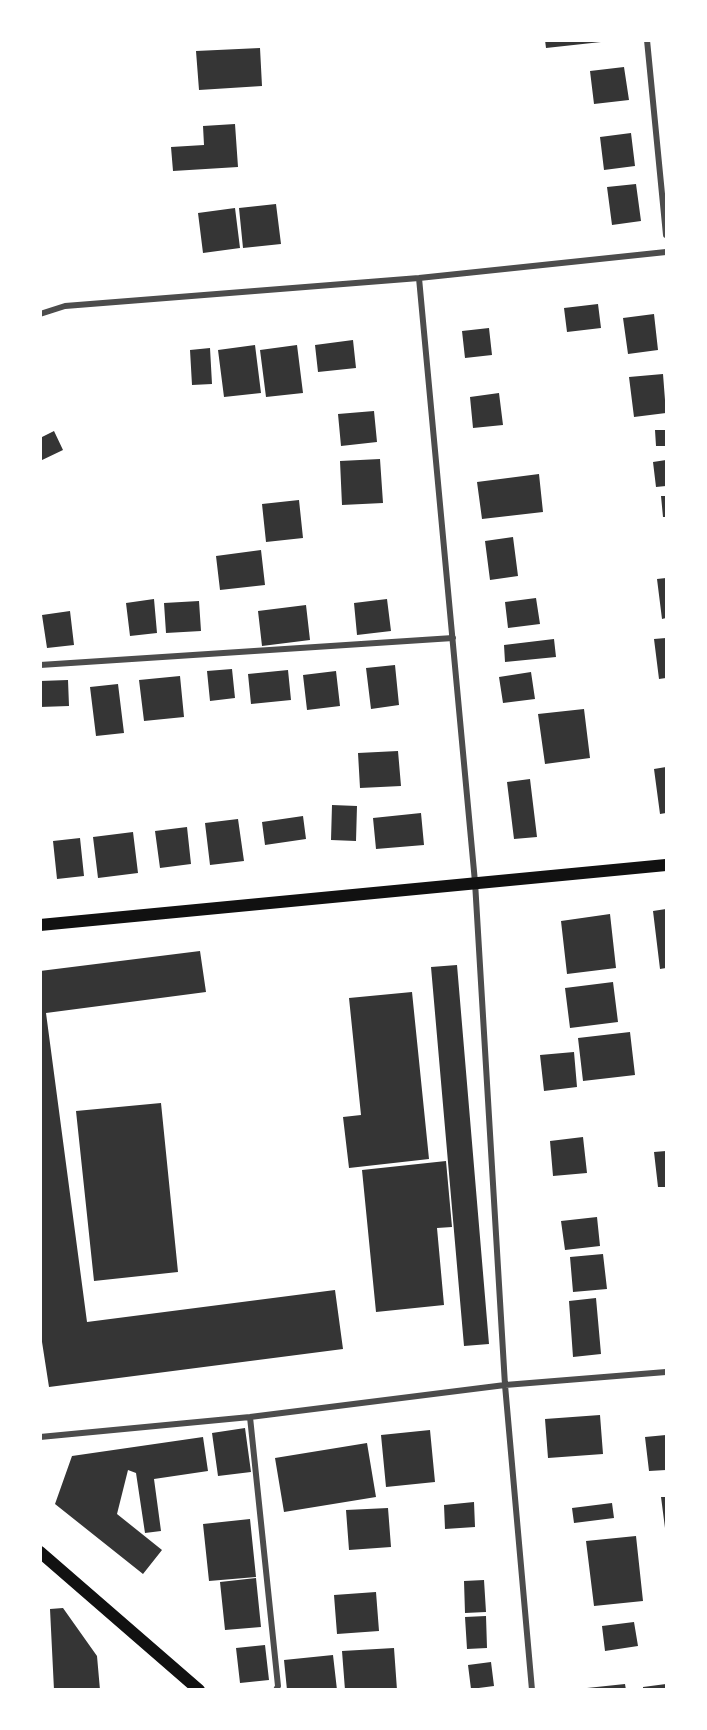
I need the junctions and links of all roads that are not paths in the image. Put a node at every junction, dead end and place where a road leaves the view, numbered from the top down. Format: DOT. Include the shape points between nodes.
graph roads {
  1 [pos="647,40"];
  2 [pos="666,235"];
  3 [pos="666,252"];
  4 [pos="419,278"];
  5 [pos="40,314"];
  6 [pos="453,638"];
  7 [pos="40,665"];
  8 [pos="666,865"];
  9 [pos="475,882"];
  10 [pos="40,925"];
  11 [pos="666,1372"];
  12 [pos="505,1385"];
  13 [pos="250,1417"];
  14 [pos="40,1437"];
  15 [pos="40,1552"];
  16 [pos="200,1689"];
  17 [pos="276,1689"];
  18 [pos="532,1689"];
  1 -- 2 [label="street"];
  3 -- 4 [label="street"];
  4 -- 5 [label="street" via="65,306"];
  4 -- 6 [label="street"];
  6 -- 7 [label="street"];
  6 -- 9 [label="street"];
  8 -- 9 [label="main road"];
  9 -- 10 [label="main road"];
  9 -- 12 [label="street"];
  11 -- 12 [label="street"];
  12 -- 13 [label="street"];
  12 -- 18 [label="street"];
  13 -- 14 [label="street"];
  13 -- 17 [label="street"];
  15 -- 16 [label="main road"];
}
